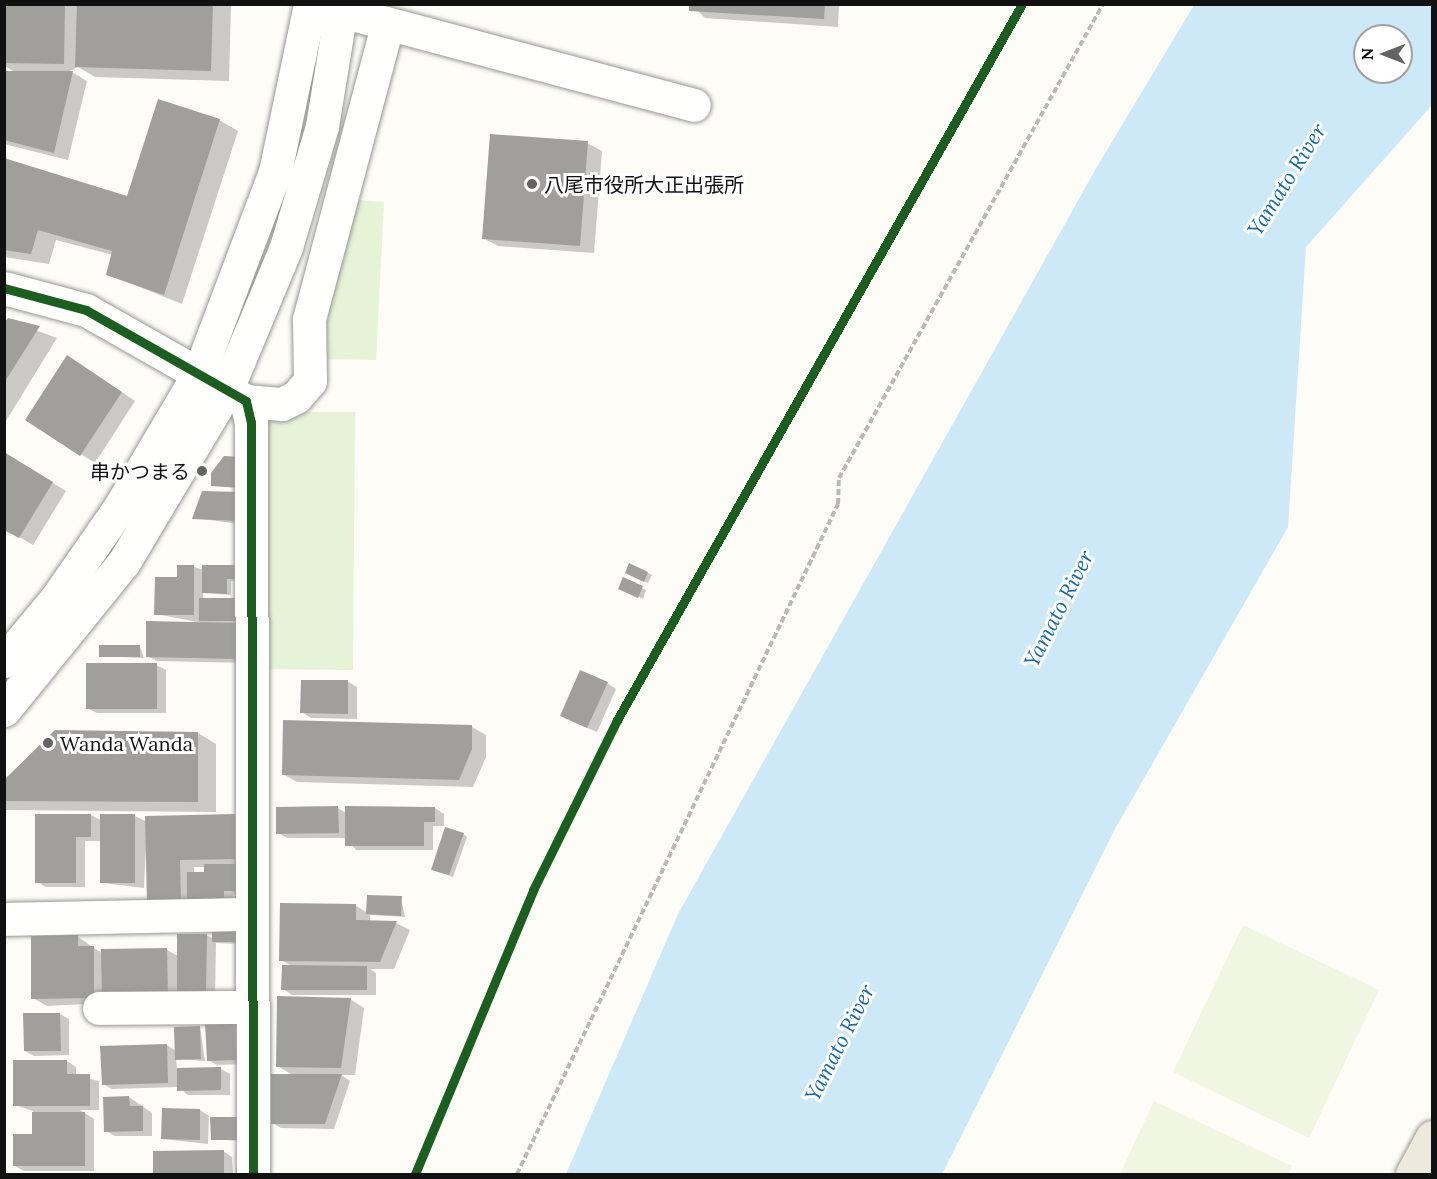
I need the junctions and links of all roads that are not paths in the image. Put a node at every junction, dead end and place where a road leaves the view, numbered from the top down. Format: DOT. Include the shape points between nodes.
graph roads {
  1 [pos="310,4"];
  2 [pos="342,8"];
  3 [pos="387,26"];
  4 [pos="694,105"];
  5 [pos="4,288"];
  6 [pos="199,373"];
  7 [pos="236,395"];
  8 [pos="4,661"];
  9 [pos="4,710"];
  10 [pos="252,914"];
  11 [pos="4,919"];
  12 [pos="252,1007"];
  13 [pos="99,1008"];
  14 [pos="1432,1137"];
  15 [pos="253,1174"];
  16 [pos="1412,1174"];
  1 -- 6 [label="street" via="275,172"];
  2 -- 3 [label="street"];
  2 -- 7 [label="street" via="322,126"];
  3 -- 4 [label="street"];
  3 -- 7 [label="street" via="309,319 310,381 282,404"];
  5 -- 6 [label="street" via="86,310"];
  6 -- 7 [label="street"];
  6 -- 8 [label="street" via="121,505 56,599"];
  7 -- 9 [label="street" via="124,562"];
  7 -- 10 [label="street" via="251,422"];
  10 -- 11 [label="street"];
  10 -- 12 [label="street"];
  12 -- 13 [label="street"];
  12 -- 15 [label="street"];
  14 -- 16 [label="main road"];
}
